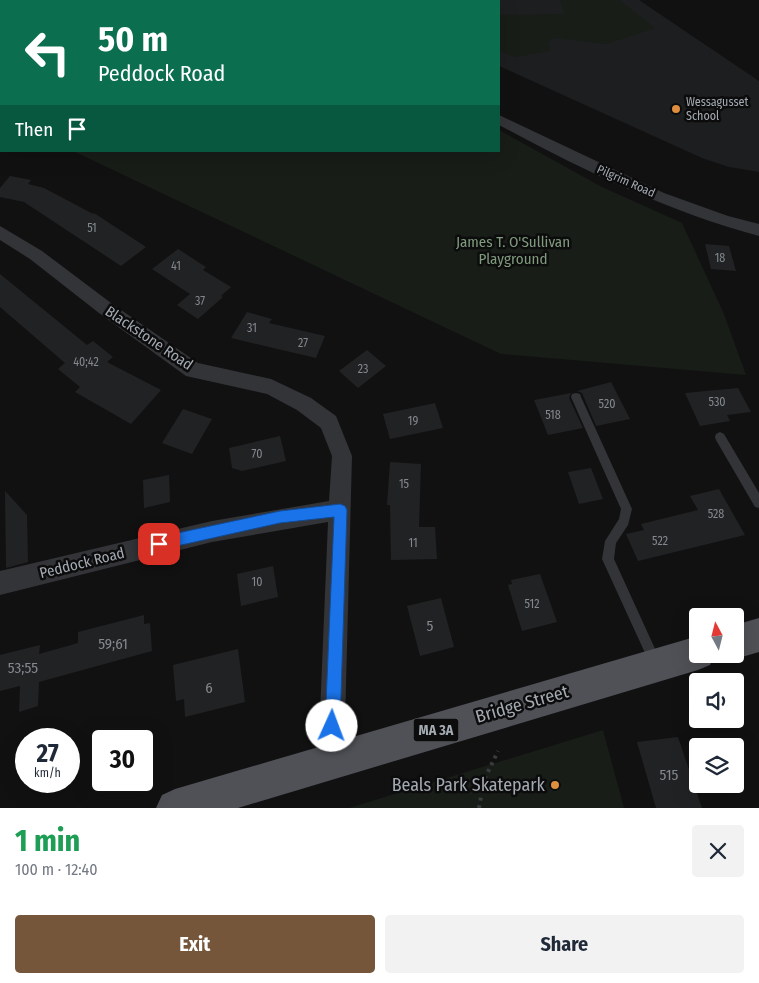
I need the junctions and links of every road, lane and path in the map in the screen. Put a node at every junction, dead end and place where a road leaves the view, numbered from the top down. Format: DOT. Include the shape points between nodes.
graph roads {
  1 [pos="500,120"];
  2 [pos="759,230"];
  3 [pos="0,232"];
  4 [pos="576,397"];
  5 [pos="720,436"];
  6 [pos="759,503"];
  7 [pos="340,510"];
  8 [pos="0,583"];
  9 [pos="759,635"];
  10 [pos="744,639"];
  11 [pos="689,656"];
  12 [pos="657,665"];
  13 [pos="498,751"];
  14 [pos="331,761"];
  15 [pos="175,808"];
  16 [pos="479,808"];
  1 -- 2 [label="street, Pilgrim Road" via="688,210"];
  3 -- 7 [label="street, Blackstone Road" via="194,370 271,387 329,422 342,456"];
  4 -- 12 [label="lane" via="627,509 624,521 611,541 608,559"];
  5 -- 6 [label="lane"];
  7 -- 8 [label="street, Peddock Road" via="280,517 194,535"];
  7 -- 14 [label="street, Blackstone Road"];
  9 -- 10 [label="main road"];
  11 -- 12 [label="main road, Bridge Street / MA 3A"];
  12 -- 14 [label="main road, Bridge Street / MA 3A"];
  13 -- 16 [label="path" via="484,780"];
  14 -- 15 [label="main road, Bridge Street / MA 3A"];
}
